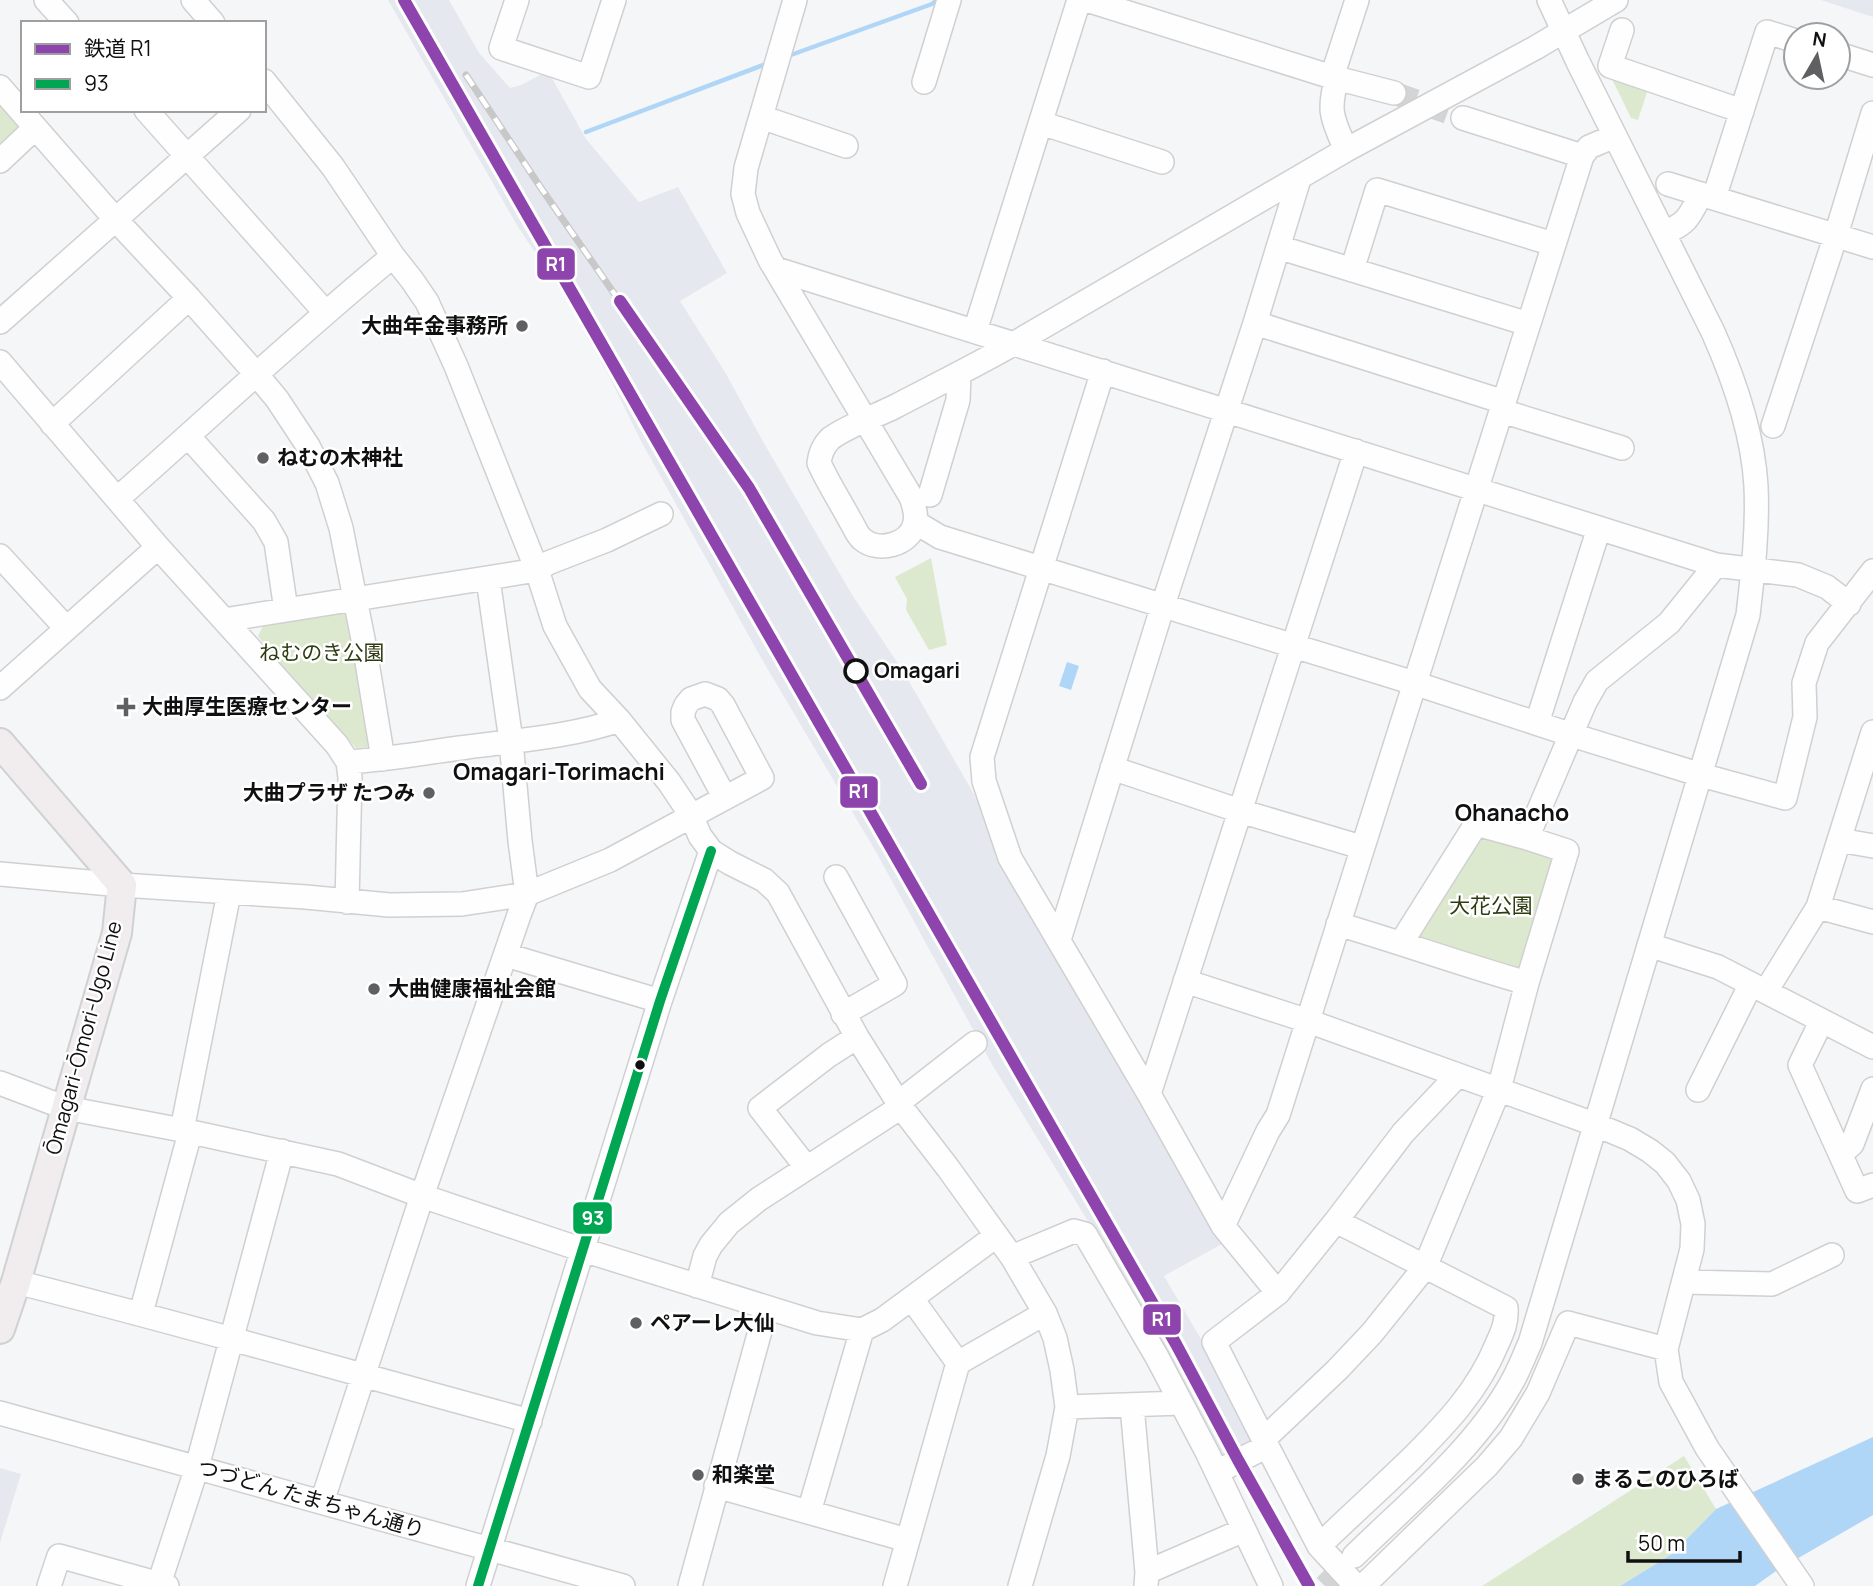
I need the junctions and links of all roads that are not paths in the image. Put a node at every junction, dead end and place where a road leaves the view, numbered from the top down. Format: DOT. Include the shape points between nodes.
graph roads {
  1 [pos="46,0"];
  2 [pos="193,0"];
  3 [pos="517,0"];
  4 [pos="614,0"];
  5 [pos="796,0"];
  6 [pos="950,0"];
  7 [pos="1079,0"];
  8 [pos="1087,0"];
  9 [pos="1357,0"];
  10 [pos="1549,0"];
  11 [pos="1616,0"];
  12 [pos="65,21"];
  13 [pos="211,21"];
  14 [pos="1622,30"];
  15 [pos="1563,31"];
  16 [pos="1782,37"];
  17 [pos="1852,58"];
  18 [pos="1873,65"];
  19 [pos="1335,78"];
  20 [pos="924,82"];
  21 [pos="266,85"];
  22 [pos="0,87"];
  23 [pos="1394,93"];
  24 [pos="1742,111"];
  25 [pos="21,112"];
  26 [pos="21,112"];
  27 [pos="148,112"];
  28 [pos="237,112"];
  29 [pos="1873,113"];
  30 [pos="761,117"];
  31 [pos="1463,118"];
  32 [pos="1041,123"];
  33 [pos="35,128"];
  34 [pos="1615,136"];
  35 [pos="846,146"];
  36 [pos="1346,150"];
  37 [pos="1582,156"];
  38 [pos="188,157"];
  39 [pos="0,161"];
  40 [pos="1162,162"];
  41 [pos="1299,179"];
  42 [pos="1668,184"];
  43 [pos="1707,196"];
  44 [pos="116,220"];
  45 [pos="1664,233"];
  46 [pos="1836,234"];
  47 [pos="1553,244"];
  48 [pos="1278,247"];
  49 [pos="1873,247"];
  50 [pos="393,256"];
  51 [pos="776,269"];
  52 [pos="1352,270"];
  53 [pos="189,298"];
  54 [pos="325,312"];
  55 [pos="0,322"];
  56 [pos="1255,323"];
  57 [pos="1528,324"];
  58 [pos="975,331"];
  59 [pos="1015,343"];
  60 [pos="0,362"];
  61 [pos="1103,371"];
  62 [pos="959,374"];
  63 [pos="257,375"];
  64 [pos="1503,407"];
  65 [pos="1226,410"];
  66 [pos="866,421"];
  67 [pos="52,424"];
  68 [pos="1773,426"];
  69 [pos="188,436"];
  70 [pos="1622,448"];
  71 [pos="1356,451"];
  72 [pos="1475,489"];
  73 [pos="930,495"];
  74 [pos="117,499"];
  75 [pos="661,514"];
  76 [pos="915,522"];
  77 [pos="1599,528"];
  78 [pos="158,547"];
  79 [pos="0,556"];
  80 [pos="1716,565"];
  81 [pos="1042,569"];
  82 [pos="1754,569"];
  83 [pos="537,570"];
  84 [pos="1873,571"];
  85 [pos="488,579"];
  86 [pos="354,598"];
  87 [pos="1849,604"];
  88 [pos="1163,605"];
  89 [pos="286,610"];
  90 [pos="224,620"];
  91 [pos="66,628"];
  92 [pos="1294,648"];
  93 [pos="1414,683"];
  94 [pos="0,688"];
  95 [pos="619,720"];
  96 [pos="1537,723"];
  97 [pos="1873,732"];
  98 [pos="1572,735"];
  99 [pos="511,741"];
  100 [pos="0,743"];
  101 [pos="383,759"];
  102 [pos="348,762"];
  103 [pos="1112,768"];
  104 [pos="1868,769"];
  105 [pos="1701,775"];
  106 [pos="725,798"];
  107 [pos="1240,811"];
  108 [pos="691,815"];
  109 [pos="1527,838"];
  110 [pos="1839,840"];
  111 [pos="1873,846"];
  112 [pos="1361,847"];
  113 [pos="711,851"];
  114 [pos="0,874"];
  115 [pos="836,877"];
  116 [pos="121,885"];
  117 [pos="229,893"];
  118 [pos="527,894"];
  119 [pos="347,902"];
  120 [pos="1818,907"];
  121 [pos="1873,922"];
  122 [pos="1338,924"];
  123 [pos="1059,940"];
  124 [pos="1401,943"];
  125 [pos="1649,945"];
  126 [pos="506,955"];
  127 [pos="1185,981"];
  128 [pos="1527,983"];
  129 [pos="1759,988"];
  130 [pos="660,1001"];
  131 [pos="843,1014"];
  132 [pos="1308,1021"];
  133 [pos="1821,1022"];
  134 [pos="857,1037"];
  135 [pos="975,1043"];
  136 [pos="1873,1047"];
  137 [pos="1458,1075"];
  138 [pos="0,1083"];
  139 [pos="1499,1089"];
  140 [pos="1873,1089"];
  141 [pos="1698,1090"];
  142 [pos="1149,1094"];
  143 [pos="900,1105"];
  144 [pos="66,1108"];
  145 [pos="1594,1124"];
  146 [pos="186,1131"];
  147 [pos="282,1151"];
  148 [pos="1842,1154"];
  149 [pos="807,1168"];
  150 [pos="1873,1185"];
  151 [pos="422,1196"];
  152 [pos="1336,1221"];
  153 [pos="1223,1226"];
  154 [pos="996,1236"];
  155 [pos="583,1250"];
  156 [pos="1832,1255"];
  157 [pos="1012,1257"];
  158 [pos="1425,1267"];
  159 [pos="1685,1282"];
  160 [pos="697,1286"];
  161 [pos="1278,1293"];
  162 [pos="912,1299"];
  163 [pos="6,1306"];
  164 [pos="766,1309"];
  165 [pos="141,1313"];
  166 [pos="1045,1313"];
  167 [pos="862,1330"];
  168 [pos="231,1338"];
  169 [pos="1666,1349"];
  170 [pos="958,1363"];
  171 [pos="363,1376"];
  172 [pos="1181,1403"];
  173 [pos="1132,1406"];
  174 [pos="1067,1407"];
  175 [pos="0,1413"];
  176 [pos="530,1421"];
  177 [pos="1265,1443"];
  178 [pos="197,1467"];
  179 [pos="1217,1472"];
  180 [pos="716,1486"];
  181 [pos="322,1502"];
  182 [pos="809,1512"];
  183 [pos="1244,1530"];
  184 [pos="907,1540"];
  185 [pos="1319,1546"];
  186 [pos="489,1549"];
  187 [pos="1354,1556"];
  188 [pos="1146,1579"];
  189 [pos="1800,1583"];
  190 [pos="163,1585"];
  191 [pos="50,1586"];
  192 [pos="478,1586"];
  193 [pos="623,1586"];
  194 [pos="690,1586"];
  195 [pos="895,1586"];
  196 [pos="1020,1586"];
  197 [pos="1271,1586"];
  198 [pos="1356,1586"];
  199 [pos="1363,1586"];
  1 -- 12 [label="street"];
  2 -- 13 [label="street"];
  3 -- 4 [label="street" via="502,48 589,77"];
  5 -- 30 [label="street"];
  6 -- 20 [label="street"];
  7 -- 32 [label="street"];
  8 -- 19 [label="street"];
  9 -- 19 [label="street"];
  10 -- 15 [label="street"];
  11 -- 15 [label="street"];
  14 -- 24 [label="street" via="1609,66"];
  15 -- 34 [label="street"];
  15 -- 36 [label="street"];
  16 -- 24 [label="street" via="1767,32"];
  17 -- 18 [label="street"];
  19 -- 23 [label="street"];
  19 -- 36 [label="street" via="1331,112"];
  21 -- 50 [label="street" via="333,167"];
  22 -- 26 [label="street"];
  24 -- 43 [label="street"];
  25 -- 33 [label="street"];
  27 -- 38 [label="street"];
  28 -- 38 [label="street"];
  29 -- 46 [label="street"];
  30 -- 35 [label="street"];
  30 -- 51 [label="street" via="743,194"];
  31 -- 37 [label="street"];
  32 -- 40 [label="street"];
  32 -- 58 [label="street"];
  33 -- 39 [label="street"];
  33 -- 44 [label="street"];
  34 -- 37 [label="street" via="1588,147"];
  34 -- 45 [label="street"];
  36 -- 41 [label="street"];
  37 -- 47 [label="street"];
  38 -- 44 [label="street"];
  38 -- 54 [label="street"];
  41 -- 48 [label="street"];
  41 -- 59 [label="street"];
  42 -- 43 [label="street"];
  43 -- 45 [label="street" via="1681,226"];
  43 -- 46 [label="street"];
  44 -- 53 [label="street"];
  44 -- 55 [label="street"];
  45 -- 82 [label="street" via="1729,368 1739,403 1756,483"];
  46 -- 49 [label="street"];
  46 -- 68 [label="street"];
  47 -- 52 [label="street" via="1377,190"];
  47 -- 57 [label="street"];
  48 -- 52 [label="street"];
  48 -- 56 [label="street"];
  50 -- 54 [label="street"];
  50 -- 83 [label="street" via="440,328"];
  51 -- 58 [label="street"];
  51 -- 66 [label="street"];
  52 -- 57 [label="street"];
  53 -- 63 [label="street"];
  53 -- 67 [label="street"];
  54 -- 63 [label="street"];
  56 -- 64 [label="street"];
  56 -- 65 [label="street"];
  57 -- 64 [label="street"];
  58 -- 59 [label="street"];
  59 -- 61 [label="street"];
  59 -- 62 [label="street"];
  60 -- 67 [label="street"];
  61 -- 65 [label="street"];
  61 -- 81 [label="street"];
  62 -- 66 [label="street"];
  62 -- 73 [label="street" via="958,400"];
  63 -- 69 [label="street"];
  63 -- 86 [label="street" via="290,418 327,483 341,527"];
  64 -- 70 [label="street"];
  64 -- 72 [label="street"];
  65 -- 71 [label="street"];
  65 -- 88 [label="street"];
  66 -- 76 [label="street" via="911,497"];
  66 -- 76 [label="street" via="829,440 819,463 861,538 874,546 902,540"];
  67 -- 74 [label="street"];
  69 -- 74 [label="street"];
  69 -- 89 [label="street" via="264,521 276,542"];
  71 -- 72 [label="street"];
  71 -- 92 [label="street"];
  72 -- 77 [label="street"];
  72 -- 93 [label="street"];
  74 -- 78 [label="street"];
  75 -- 83 [label="street"];
  76 -- 81 [label="street" via="940,537"];
  77 -- 80 [label="street"];
  77 -- 96 [label="street"];
  78 -- 90 [label="street"];
  78 -- 91 [label="street"];
  79 -- 91 [label="street"];
  80 -- 82 [label="street"];
  80 -- 98 [label="street" via="1669,622 1597,681"];
  81 -- 88 [label="street"];
  81 -- 123 [label="street" via="982,757 984,781 1010,858"];
  82 -- 87 [label="street" via="1798,575"];
  82 -- 105 [label="street" via="1748,615"];
  83 -- 85 [label="street"];
  83 -- 95 [label="street" via="555,626 590,689"];
  84 -- 87 [label="street"];
  85 -- 86 [label="street"];
  85 -- 99 [label="street"];
  86 -- 89 [label="street"];
  86 -- 101 [label="street"];
  87 -- 105 [label="street" via="1817,643 1804,683 1805,717 1785,799"];
  88 -- 92 [label="street"];
  88 -- 103 [label="street"];
  89 -- 90 [label="street"];
  90 -- 102 [label="street"];
  91 -- 94 [label="street"];
  92 -- 93 [label="street"];
  92 -- 107 [label="street"];
  93 -- 96 [label="street"];
  93 -- 112 [label="street"];
  95 -- 99 [label="street"];
  95 -- 108 [label="street"];
  96 -- 98 [label="street"];
  97 -- 104 [label="street"];
  98 -- 105 [label="street"];
  98 -- 109 [label="street"];
  99 -- 101 [label="street"];
  99 -- 118 [label="street"];
  100 -- 116 [label="main road"];
  101 -- 102 [label="street"];
  102 -- 119 [label="street"];
  103 -- 107 [label="street"];
  103 -- 123 [label="street"];
  104 -- 110 [label="street"];
  105 -- 125 [label="street"];
  106 -- 108 [label="street"];
  107 -- 112 [label="street"];
  107 -- 127 [label="street"];
  108 -- 113 [label="street"];
  108 -- 118 [label="street" via="610,860"];
  109 -- 124 [label="street" via="1476,824"];
  109 -- 128 [label="street" via="1567,851"];
  110 -- 111 [label="street"];
  110 -- 120 [label="street"];
  112 -- 122 [label="street"];
  113 -- 130 [label="street"];
  113 -- 131 [label="street" via="764,880 778,893"];
  114 -- 116 [label="street"];
  115 -- 131 [label="street" via="895,984"];
  116 -- 117 [label="street"];
  116 -- 144 [label="main road, Ōmagari-Ōmori-Ugo Line" via="117,933"];
  117 -- 119 [label="street"];
  117 -- 146 [label="street"];
  118 -- 119 [label="street" via="462,904"];
  118 -- 126 [label="street"];
  120 -- 121 [label="street"];
  120 -- 129 [label="street"];
  122 -- 124 [label="street"];
  122 -- 132 [label="street"];
  123 -- 142 [label="street"];
  124 -- 128 [label="street"];
  125 -- 129 [label="street" via="1718,967"];
  125 -- 145 [label="street"];
  126 -- 130 [label="street"];
  126 -- 151 [label="street"];
  127 -- 132 [label="street"];
  127 -- 142 [label="street"];
  128 -- 139 [label="street"];
  129 -- 133 [label="street"];
  129 -- 141 [label="street"];
  130 -- 155 [label="street"];
  131 -- 134 [label="street"];
  132 -- 137 [label="street"];
  132 -- 153 [label="street" via="1278,1115"];
  133 -- 136 [label="street"];
  133 -- 148 [label="street" via="1800,1065"];
  134 -- 143 [label="street"];
  134 -- 149 [label="street" via="760,1108"];
  135 -- 143 [label="street"];
  137 -- 139 [label="street"];
  137 -- 152 [label="street" via="1403,1133"];
  138 -- 144 [label="street"];
  139 -- 145 [label="street"];
  139 -- 158 [label="street"];
  140 -- 148 [label="street" via="1852,1144"];
  142 -- 153 [label="street"];
  143 -- 149 [label="street"];
  143 -- 154 [label="street"];
  144 -- 146 [label="street"];
  144 -- 163 [label="main road, Ōmagari-Ōmori-Ugo Line"];
  145 -- 159 [label="street" via="1650,1151 1679,1181 1693,1224"];
  145 -- 187 [label="street" via="1538,1318 1513,1381 1465,1448"];
  146 -- 147 [label="street"];
  146 -- 165 [label="street"];
  147 -- 151 [label="street" via="338,1164"];
  147 -- 168 [label="street"];
  148 -- 150 [label="street" via="1857,1191"];
  149 -- 160 [label="street" via="729,1223 705,1255"];
  151 -- 155 [label="street"];
  151 -- 171 [label="street"];
  152 -- 158 [label="street"];
  152 -- 161 [label="street"];
  153 -- 161 [label="street"];
  154 -- 157 [label="street"];
  154 -- 162 [label="street"];
  155 -- 160 [label="street"];
  155 -- 176 [label="street"];
  156 -- 159 [label="street" via="1772,1284"];
  157 -- 166 [label="street"];
  157 -- 172 [label="street" via="1074,1231 1085,1234"];
  158 -- 177 [label="street" via="1372,1333"];
  158 -- 185 [label="street" via="1506,1308 1504,1327 1483,1374 1446,1424"];
  159 -- 169 [label="street"];
  160 -- 164 [label="street"];
  161 -- 177 [label="street" via="1214,1342"];
  162 -- 167 [label="street"];
  162 -- 170 [label="street"];
  163 -- 165 [label="street"];
  164 -- 167 [label="street"];
  164 -- 180 [label="street"];
  165 -- 168 [label="street"];
  166 -- 170 [label="street"];
  166 -- 174 [label="street" via="1055,1338"];
  167 -- 182 [label="street"];
  168 -- 171 [label="street"];
  168 -- 178 [label="street"];
  169 -- 189 [label="street" via="1671,1382 1707,1448"];
  169 -- 199 [label="street" via="1568,1323 1538,1393 1511,1438 1488,1466"];
  170 -- 184 [label="street"];
  171 -- 176 [label="street"];
  171 -- 181 [label="street"];
  172 -- 173 [label="street"];
  172 -- 179 [label="street"];
  173 -- 174 [label="street"];
  173 -- 188 [label="street"];
  174 -- 196 [label="street" via="1058,1456"];
  175 -- 178 [label="street, つづどん たまちゃん通り"];
  176 -- 186 [label="street"];
  177 -- 179 [label="street"];
  177 -- 185 [label="street"];
  178 -- 181 [label="street, つづどん たまちゃん通り"];
  178 -- 190 [label="street"];
  179 -- 183 [label="street"];
  180 -- 182 [label="street"];
  180 -- 194 [label="street"];
  181 -- 186 [label="street, つづどん たまちゃん通り"];
  182 -- 184 [label="street"];
  183 -- 188 [label="street"];
  183 -- 197 [label="street"];
  184 -- 195 [label="street"];
  185 -- 198 [label="street"];
  186 -- 192 [label="street"];
  186 -- 193 [label="street, つづどん たまちゃん通り"];
  190 -- 191 [label="street" via="59,1556"];
}
